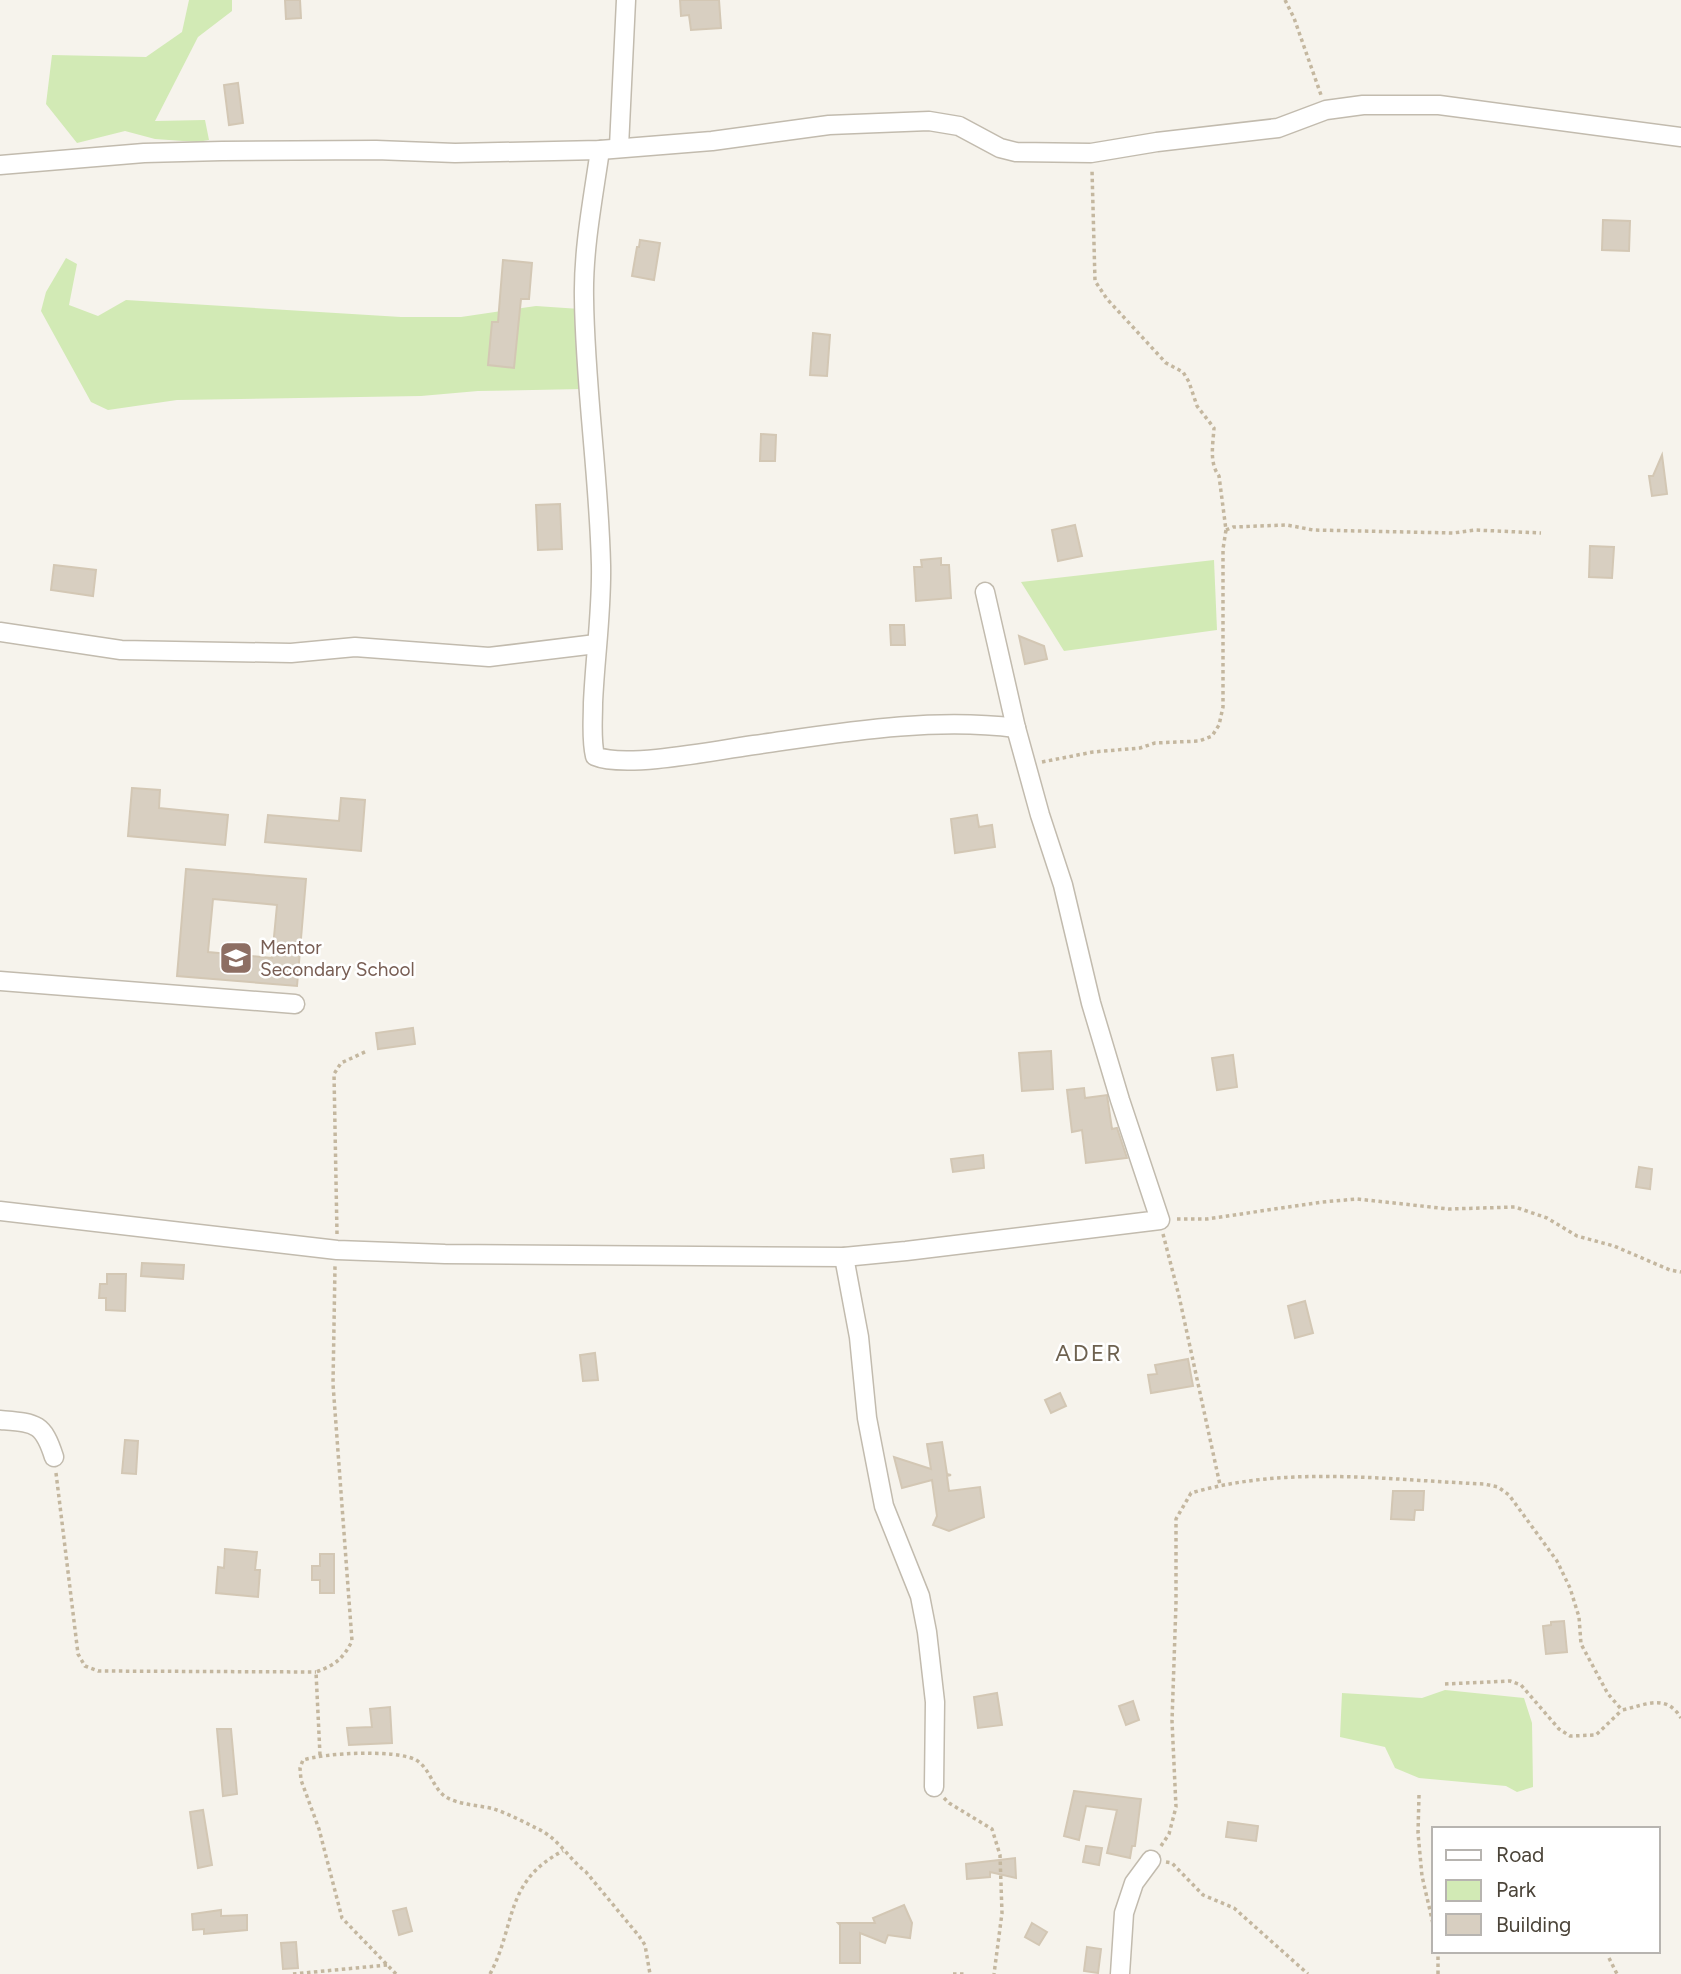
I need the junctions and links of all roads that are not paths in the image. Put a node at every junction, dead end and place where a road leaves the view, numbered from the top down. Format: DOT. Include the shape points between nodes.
graph roads {
  1 [pos="626,0"];
  2 [pos="1681,136"];
  3 [pos="620,147"];
  4 [pos="600,150"];
  5 [pos="0,165"];
  6 [pos="985,592"];
  7 [pos="0,632"];
  8 [pos="596,644"];
  9 [pos="1016,728"];
  10 [pos="0,981"];
  11 [pos="295,1004"];
  12 [pos="0,1211"];
  13 [pos="844,1257"];
  14 [pos="0,1420"];
  15 [pos="54,1457"];
  16 [pos="934,1787"];
  17 [pos="1151,1860"];
  18 [pos="1120,1974"];
  1 -- 3 [label="street"];
  2 -- 3 [label="street" via="1439,105 1363,105 1326,110 1278,128 1091,153 1016,152 959,126 929,121 829,125 712,141"];
  3 -- 4 [label="street"];
  4 -- 5 [label="street" via="144,153"];
  4 -- 8 [label="street" via="584,297 601,567"];
  6 -- 9 [label="street"];
  7 -- 8 [label="street" via="121,650 291,653 355,647 489,657"];
  8 -- 9 [label="street" via="592,744 600,758 651,759 923,725"];
  9 -- 13 [label="street" via="1063,885 1094,1015 1160,1220"];
  10 -- 11 [label="street"];
  12 -- 13 [label="street" via="337,1250"];
  13 -- 16 [label="street" via="884,1506 920,1596 928,1632 935,1702"];
  14 -- 15 [label="street" via="39,1427"];
  17 -- 18 [label="street" via="1134,1883 1124,1913"];
}
